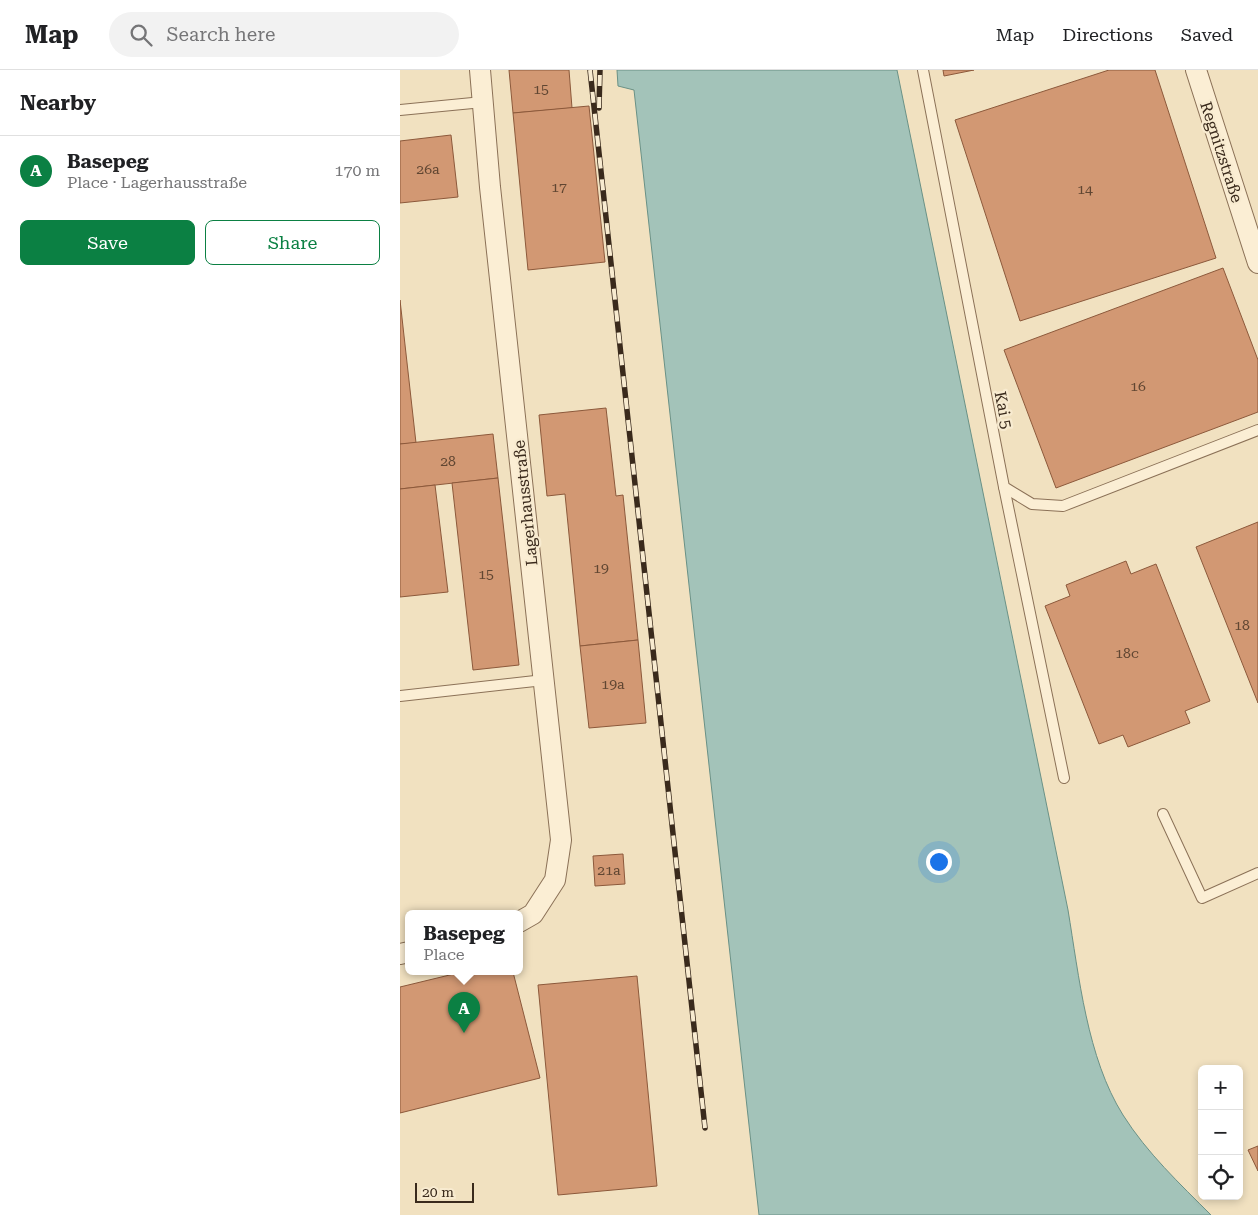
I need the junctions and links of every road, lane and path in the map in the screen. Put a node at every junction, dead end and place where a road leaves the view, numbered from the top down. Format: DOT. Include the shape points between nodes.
graph roads {
  1 [pos="480,70"];
  2 [pos="923,70"];
  3 [pos="1196,70"];
  4 [pos="483,102"];
  5 [pos="400,110"];
  6 [pos="1258,263"];
  7 [pos="1258,430"];
  8 [pos="1004,488"];
  9 [pos="544,680"];
  10 [pos="400,696"];
  11 [pos="1064,778"];
  12 [pos="1163,814"];
  13 [pos="1258,873"];
  14 [pos="523,920"];
  1 -- 4 [label="street, Lagerhausstraße"];
  2 -- 8 [label="lane, Kai 5"];
  3 -- 6 [label="street, Regnitzstraße"];
  4 -- 5 [label="lane"];
  4 -- 9 [label="street, Lagerhausstraße"];
  7 -- 8 [label="lane" via="1063,506 1032,504"];
  8 -- 11 [label="lane, Kai 5"];
  9 -- 10 [label="lane"];
  9 -- 14 [label="street, Lagerhausstraße" via="561,840 555,880 533,914"];
  12 -- 13 [label="lane" via="1202,898"];
}
